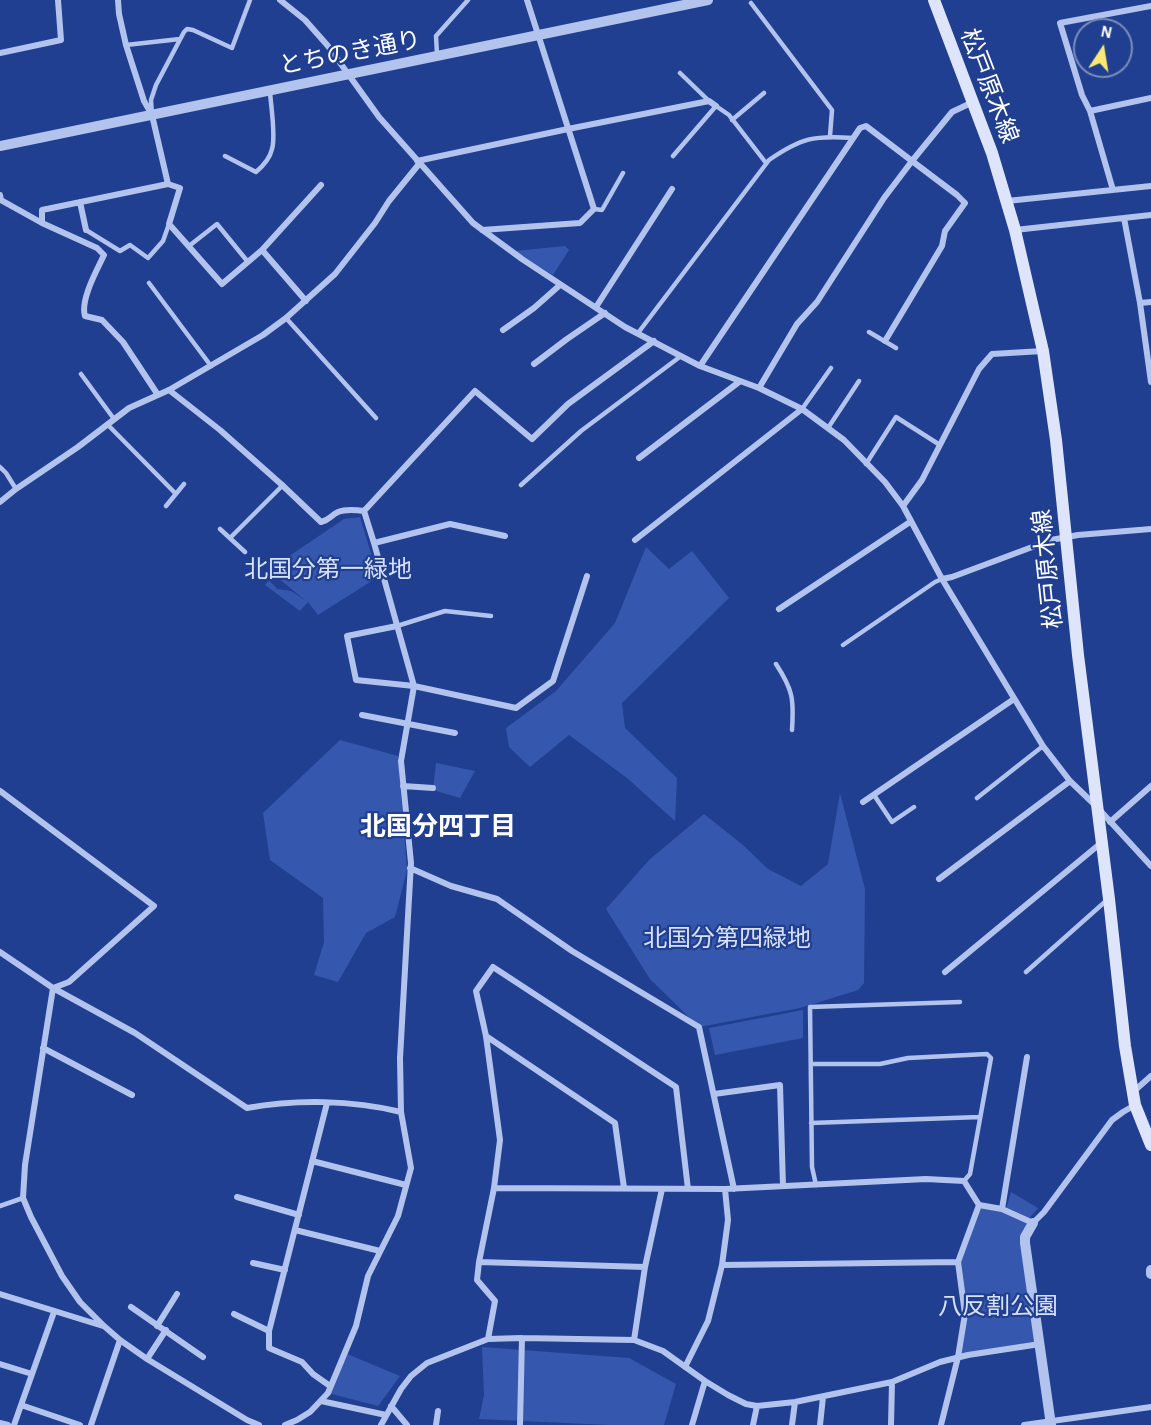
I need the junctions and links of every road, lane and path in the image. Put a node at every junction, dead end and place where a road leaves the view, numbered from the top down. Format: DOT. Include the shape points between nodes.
graph roads {
  1 [pos="58,0"];
  2 [pos="118,0"];
  3 [pos="250,0"];
  4 [pos="280,0"];
  5 [pos="468,0"];
  6 [pos="527,0"];
  7 [pos="708,0"];
  8 [pos="934,0"];
  9 [pos="752,3"];
  10 [pos="1151,6"];
  11 [pos="539,35"];
  12 [pos="180,39"];
  13 [pos="126,45"];
  14 [pos="0,53"];
  15 [pos="437,57"];
  16 [pos="680,73"];
  17 [pos="349,74"];
  18 [pos="270,90"];
  19 [pos="764,93"];
  20 [pos="1151,98"];
  21 [pos="710,101"];
  22 [pos="974,102"];
  23 [pos="716,106"];
  24 [pos="1090,111"];
  25 [pos="152,115"];
  26 [pos="732,120"];
  27 [pos="568,129"];
  28 [pos="830,136"];
  29 [pos="853,138"];
  30 [pos="0,146"];
  31 [pos="225,156"];
  32 [pos="673,156"];
  33 [pos="912,161"];
  34 [pos="418,162"];
  35 [pos="766,163"];
  36 [pos="623,173"];
  37 [pos="168,184"];
  38 [pos="321,184"];
  39 [pos="1151,186"];
  40 [pos="672,189"];
  41 [pos="1113,190"];
  42 [pos="0,195"];
  43 [pos="1007,201"];
  44 [pos="80,202"];
  45 [pos="594,209"];
  46 [pos="1151,215"];
  47 [pos="1124,218"];
  48 [pos="42,223"];
  49 [pos="169,225"];
  50 [pos="86,230"];
  51 [pos="482,230"];
  52 [pos="1015,230"];
  53 [pos="189,246"];
  54 [pos="262,250"];
  55 [pos="248,261"];
  56 [pos="149,283"];
  57 [pos="560,285"];
  58 [pos="306,301"];
  59 [pos="1151,302"];
  60 [pos="1140,303"];
  61 [pos="596,307"];
  62 [pos="605,313"];
  63 [pos="286,318"];
  64 [pos="503,330"];
  65 [pos="869,332"];
  66 [pos="638,333"];
  67 [pos="885,341"];
  68 [pos="654,342"];
  69 [pos="896,348"];
  70 [pos="1042,351"];
  71 [pos="681,356"];
  72 [pos="534,364"];
  73 [pos="211,366"];
  74 [pos="700,366"];
  75 [pos="831,368"];
  76 [pos="81,374"];
  77 [pos="859,381"];
  78 [pos="739,382"];
  79 [pos="1151,382"];
  80 [pos="759,388"];
  81 [pos="170,390"];
  82 [pos="159,395"];
  83 [pos="802,409"];
  84 [pos="376,418"];
  85 [pos="114,419"];
  86 [pos="107,424"];
  87 [pos="828,428"];
  88 [pos="940,445"];
  89 [pos="639,458"];
  90 [pos="866,464"];
  91 [pos="0,467"];
  92 [pos="184,484"];
  93 [pos="283,485"];
  94 [pos="521,485"];
  95 [pos="16,489"];
  96 [pos="176,494"];
  97 [pos="0,502"];
  98 [pos="166,506"];
  99 [pos="903,506"];
  100 [pos="364,511"];
  101 [pos="910,522"];
  102 [pos="220,529"];
  103 [pos="1151,529"];
  104 [pos="504,536"];
  105 [pos="230,538"];
  106 [pos="1066,538"];
  107 [pos="635,540"];
  108 [pos="374,543"];
  109 [pos="245,552"];
  110 [pos="587,576"];
  111 [pos="942,579"];
  112 [pos="779,609"];
  113 [pos="491,615"];
  114 [pos="397,626"];
  115 [pos="843,645"];
  116 [pos="776,664"];
  117 [pos="414,686"];
  118 [pos="1014,699"];
  119 [pos="362,715"];
  120 [pos="407,725"];
  121 [pos="792,730"];
  122 [pos="455,733"];
  123 [pos="1043,746"];
  124 [pos="1070,781"];
  125 [pos="404,786"];
  126 [pos="1151,786"];
  127 [pos="433,788"];
  128 [pos="0,791"];
  129 [pos="874,795"];
  130 [pos="977,798"];
  131 [pos="863,802"];
  132 [pos="1096,806"];
  133 [pos="914,807"];
  134 [pos="1110,822"];
  135 [pos="1101,843"];
  136 [pos="1150,864"];
  137 [pos="410,868"];
  138 [pos="939,879"];
  139 [pos="1108,899"];
  140 [pos="0,952"];
  141 [pos="945,972"];
  142 [pos="1026,972"];
  143 [pos="53,988"];
  144 [pos="960,1002"];
  145 [pos="486,1036"];
  146 [pos="43,1048"];
  147 [pos="1027,1057"];
  148 [pos="811,1064"];
  149 [pos="1151,1076"];
  150 [pos="1132,1092"];
  151 [pos="714,1094"];
  152 [pos="132,1095"];
  153 [pos="327,1103"];
  154 [pos="1135,1106"];
  155 [pos="401,1112"];
  156 [pos="980,1118"];
  157 [pos="811,1123"];
  158 [pos="1151,1145"];
  159 [pos="312,1161"];
  160 [pos="964,1181"];
  161 [pos="406,1185"];
  162 [pos="816,1185"];
  163 [pos="783,1186"];
  164 [pos="494,1188"];
  165 [pos="624,1188"];
  166 [pos="662,1189"];
  167 [pos="688,1189"];
  168 [pos="725,1189"];
  169 [pos="734,1189"];
  170 [pos="237,1197"];
  171 [pos="23,1198"];
  172 [pos="979,1204"];
  173 [pos="0,1206"];
  174 [pos="1002,1209"];
  175 [pos="299,1215"];
  176 [pos="1033,1223"];
  177 [pos="295,1230"];
  178 [pos="380,1251"];
  179 [pos="479,1262"];
  180 [pos="958,1262"];
  181 [pos="253,1263"];
  182 [pos="722,1265"];
  183 [pos="645,1267"];
  184 [pos="1151,1269"];
  185 [pos="285,1270"];
  186 [pos="1151,1274"];
  187 [pos="0,1294"];
  188 [pos="177,1294"];
  189 [pos="131,1307"];
  190 [pos="54,1312"];
  191 [pos="234,1314"];
  192 [pos="104,1326"];
  193 [pos="157,1326"];
  194 [pos="166,1330"];
  195 [pos="270,1331"];
  196 [pos="522,1338"];
  197 [pos="488,1339"];
  198 [pos="120,1340"];
  199 [pos="634,1340"];
  200 [pos="1040,1344"];
  201 [pos="202,1357"];
  202 [pos="957,1357"];
  203 [pos="147,1359"];
  204 [pos="0,1364"];
  205 [pos="685,1367"];
  206 [pos="32,1374"];
  207 [pos="705,1381"];
  208 [pos="892,1382"];
  209 [pos="330,1386"];
  210 [pos="823,1397"];
  211 [pos="321,1401"];
  212 [pos="795,1402"];
  213 [pos="21,1405"];
  214 [pos="391,1406"];
  215 [pos="757,1406"];
  216 [pos="1151,1407"];
  217 [pos="438,1411"];
  218 [pos="386,1415"];
  219 [pos="0,1423"];
  220 [pos="1051,1423"];
  221 [pos="8,1425"];
  222 [pos="14,1425"];
  223 [pos="80,1425"];
  224 [pos="91,1425"];
  225 [pos="259,1425"];
  226 [pos="285,1425"];
  227 [pos="381,1425"];
  228 [pos="407,1425"];
  229 [pos="436,1425"];
  230 [pos="520,1425"];
  231 [pos="692,1425"];
  232 [pos="753,1425"];
  233 [pos="792,1425"];
  234 [pos="820,1425"];
  235 [pos="891,1425"];
  236 [pos="941,1425"];
  237 [pos="1024,1425"];
  1 -- 14 [label="street" via="61,39"];
  2 -- 13 [label="street"];
  3 -- 12 [label="lane" via="232,48 193,30 187,29"];
  4 -- 17 [label="street" via="305,20"];
  5 -- 15 [label="lane" via="436,36"];
  6 -- 11 [label="street"];
  7 -- 11 [label="street, とちのき通り"];
  8 -- 22 [label="main road, 松戸原木線"];
  9 -- 28 [label="lane" via="832,110"];
  10 -- 24 [label="street" via="1060,23"];
  11 -- 15 [label="street, とちのき通り"];
  11 -- 27 [label="street"];
  12 -- 13 [label="lane"];
  12 -- 25 [label="lane" via="156,86"];
  13 -- 25 [label="street"];
  15 -- 17 [label="street, とちのき通り"];
  16 -- 21 [label="lane"];
  17 -- 18 [label="street, とちのき通り"];
  17 -- 34 [label="street"];
  18 -- 25 [label="street, とちのき通り"];
  18 -- 31 [label="lane" via="273,142 262,167 256,172"];
  19 -- 26 [label="lane"];
  20 -- 24 [label="street"];
  21 -- 23 [label="street"];
  21 -- 27 [label="street"];
  22 -- 33 [label="street" via="952,112"];
  22 -- 43 [label="main road, 松戸原木線"];
  23 -- 26 [label="lane"];
  23 -- 32 [label="lane"];
  24 -- 41 [label="street"];
  25 -- 30 [label="street, とちのき通り"];
  25 -- 37 [label="street"];
  26 -- 35 [label="lane"];
  27 -- 34 [label="street"];
  27 -- 45 [label="street"];
  28 -- 29 [label="lane"];
  28 -- 35 [label="lane" via="810,138"];
  29 -- 33 [label="street" via="866,126"];
  29 -- 74 [label="street"];
  33 -- 67 [label="street" via="965,203 945,231 942,246"];
  33 -- 80 [label="street" via="817,302 797,324"];
  34 -- 51 [label="street"];
  34 -- 58 [label="street" via="335,274"];
  35 -- 66 [label="lane"];
  36 -- 45 [label="lane" via="602,210"];
  37 -- 44 [label="street"];
  37 -- 49 [label="street" via="180,188"];
  38 -- 54 [label="street"];
  39 -- 41 [label="street"];
  40 -- 61 [label="street"];
  41 -- 43 [label="street"];
  42 -- 48 [label="street" via="1,200"];
  43 -- 52 [label="main road, 松戸原木線"];
  44 -- 48 [label="street" via="42,210"];
  44 -- 50 [label="street"];
  45 -- 51 [label="street" via="580,223"];
  46 -- 47 [label="street"];
  47 -- 52 [label="street"];
  47 -- 60 [label="street"];
  48 -- 82 [label="street" via="80,239 104,255 83,311 85,316 102,320 123,342"];
  49 -- 50 [label="lane" via="163,241 148,258 130,245 120,251"];
  49 -- 53 [label="street"];
  51 -- 57 [label="street"];
  52 -- 70 [label="main road, 松戸原木線"];
  53 -- 55 [label="lane" via="217,224"];
  53 -- 55 [label="street" via="222,284"];
  54 -- 55 [label="street"];
  54 -- 58 [label="street"];
  56 -- 73 [label="lane"];
  57 -- 61 [label="street"];
  57 -- 64 [label="street"];
  58 -- 63 [label="street"];
  59 -- 60 [label="street"];
  60 -- 79 [label="street"];
  61 -- 62 [label="street"];
  62 -- 66 [label="street"];
  62 -- 72 [label="street"];
  63 -- 73 [label="street"];
  63 -- 84 [label="lane"];
  65 -- 67 [label="lane"];
  66 -- 68 [label="street"];
  67 -- 69 [label="lane"];
  68 -- 71 [label="street"];
  68 -- 100 [label="street" via="568,404 532,439 475,391"];
  70 -- 88 [label="street" via="992,354 979,369"];
  70 -- 106 [label="main road, 松戸原木線"];
  71 -- 74 [label="street"];
  71 -- 94 [label="lane" via="581,430"];
  73 -- 81 [label="street"];
  74 -- 78 [label="street"];
  75 -- 83 [label="lane"];
  76 -- 85 [label="lane"];
  77 -- 87 [label="lane"];
  78 -- 80 [label="street"];
  78 -- 89 [label="street"];
  80 -- 83 [label="street"];
  81 -- 82 [label="street"];
  81 -- 93 [label="street"];
  82 -- 85 [label="street"];
  83 -- 87 [label="street"];
  83 -- 107 [label="street"];
  85 -- 86 [label="street"];
  86 -- 95 [label="street"];
  86 -- 96 [label="lane"];
  87 -- 90 [label="street"];
  88 -- 90 [label="lane" via="896,417"];
  88 -- 99 [label="street"];
  90 -- 99 [label="street"];
  91 -- 95 [label="lane"];
  92 -- 96 [label="lane"];
  93 -- 100 [label="street" via="321,522 337,512"];
  93 -- 105 [label="lane"];
  95 -- 97 [label="street"];
  96 -- 98 [label="lane"];
  99 -- 101 [label="street"];
  100 -- 108 [label="street"];
  101 -- 111 [label="street"];
  101 -- 112 [label="street"];
  102 -- 105 [label="lane"];
  103 -- 106 [label="street"];
  104 -- 108 [label="street" via="450,524"];
  105 -- 109 [label="lane"];
  106 -- 111 [label="street"];
  106 -- 132 [label="main road, 松戸原木線"];
  108 -- 114 [label="street"];
  110 -- 117 [label="street" via="553,681 516,708"];
  111 -- 115 [label="lane"];
  111 -- 118 [label="street"];
  113 -- 114 [label="lane" via="445,611"];
  114 -- 117 [label="street"];
  114 -- 117 [label="street" via="347,636 356,680"];
  116 -- 121 [label="lane" via="792,694"];
  117 -- 120 [label="street"];
  118 -- 123 [label="street"];
  118 -- 129 [label="street"];
  119 -- 120 [label="street"];
  120 -- 122 [label="street"];
  120 -- 125 [label="street" via="401,761"];
  123 -- 124 [label="street"];
  123 -- 130 [label="lane"];
  124 -- 132 [label="street"];
  124 -- 138 [label="street"];
  125 -- 127 [label="street"];
  125 -- 137 [label="street"];
  126 -- 134 [label="street"];
  128 -- 143 [label="street" via="154,906 69,982"];
  129 -- 131 [label="street"];
  129 -- 133 [label="lane" via="892,822"];
  132 -- 134 [label="street"];
  132 -- 135 [label="main road, 松戸原木線"];
  134 -- 136 [label="street"];
  135 -- 139 [label="main road, 松戸原木線"];
  135 -- 141 [label="street"];
  137 -- 151 [label="street" via="451,886 497,899 572,951 699,1027"];
  137 -- 155 [label="street"];
  139 -- 142 [label="lane"];
  139 -- 150 [label="main road, 松戸原木線"];
  140 -- 143 [label="street"];
  143 -- 146 [label="street"];
  143 -- 153 [label="street" via="135,1033 247,1108"];
  144 -- 148 [label="lane" via="810,1007"];
  145 -- 164 [label="street" via="500,1140"];
  145 -- 165 [label="street" via="615,1123"];
  145 -- 167 [label="street" via="476,991 493,967 676,1087"];
  146 -- 152 [label="street"];
  146 -- 171 [label="street"];
  147 -- 174 [label="street"];
  148 -- 156 [label="lane" via="880,1064 908,1058 987,1054 991,1058"];
  148 -- 157 [label="lane"];
  149 -- 150 [label="street"];
  150 -- 154 [label="main road, 松戸原木線"];
  151 -- 163 [label="street" via="780,1085"];
  151 -- 169 [label="street"];
  153 -- 155 [label="street"];
  153 -- 159 [label="street"];
  154 -- 158 [label="main road, 松戸原木線"];
  154 -- 176 [label="street" via="1112,1120"];
  155 -- 161 [label="street" via="411,1168"];
  156 -- 157 [label="lane"];
  156 -- 160 [label="lane" via="970,1174"];
  157 -- 162 [label="lane"];
  159 -- 161 [label="street"];
  159 -- 175 [label="street"];
  160 -- 162 [label="street" via="926,1179"];
  160 -- 172 [label="street"];
  161 -- 178 [label="street" via="398,1216"];
  162 -- 163 [label="street"];
  163 -- 169 [label="street"];
  164 -- 165 [label="street"];
  164 -- 179 [label="street"];
  165 -- 166 [label="street"];
  166 -- 167 [label="street"];
  166 -- 183 [label="street"];
  167 -- 168 [label="street"];
  168 -- 169 [label="street"];
  168 -- 182 [label="street" via="728,1220"];
  170 -- 175 [label="street"];
  171 -- 173 [label="lane"];
  171 -- 192 [label="street" via="62,1276"];
  172 -- 174 [label="street"];
  172 -- 180 [label="street"];
  174 -- 176 [label="street"];
  175 -- 177 [label="street"];
  176 -- 200 [label="street" via="1025,1243"];
  177 -- 178 [label="street"];
  177 -- 185 [label="street"];
  178 -- 209 [label="street" via="368,1276 356,1326"];
  179 -- 183 [label="street"];
  179 -- 197 [label="street" via="477,1280 495,1301"];
  180 -- 182 [label="street"];
  180 -- 202 [label="street" via="965,1314"];
  181 -- 185 [label="street"];
  182 -- 205 [label="street" via="708,1321"];
  183 -- 199 [label="street"];
  184 -- 186 [label="street"];
  185 -- 195 [label="street"];
  187 -- 190 [label="street"];
  188 -- 193 [label="street"];
  189 -- 193 [label="street"];
  190 -- 192 [label="street"];
  190 -- 206 [label="street"];
  191 -- 195 [label="street"];
  192 -- 198 [label="street"];
  193 -- 194 [label="street"];
  194 -- 201 [label="street"];
  194 -- 203 [label="street"];
  195 -- 209 [label="street" via="269,1348 302,1362"];
  196 -- 197 [label="street"];
  196 -- 199 [label="street"];
  196 -- 230 [label="street"];
  197 -- 214 [label="street" via="427,1363 411,1376"];
  198 -- 203 [label="street"];
  198 -- 224 [label="street"];
  199 -- 205 [label="street"];
  200 -- 202 [label="street"];
  200 -- 220 [label="street"];
  202 -- 208 [label="street"];
  202 -- 236 [label="street"];
  203 -- 225 [label="street"];
  204 -- 206 [label="street"];
  205 -- 207 [label="street"];
  206 -- 213 [label="street"];
  207 -- 215 [label="street"];
  207 -- 231 [label="street"];
  208 -- 210 [label="street"];
  208 -- 235 [label="street"];
  209 -- 211 [label="street"];
  210 -- 212 [label="street"];
  210 -- 234 [label="street"];
  211 -- 218 [label="street"];
  211 -- 226 [label="street" via="310,1412"];
  212 -- 215 [label="street"];
  212 -- 233 [label="street"];
  213 -- 222 [label="street"];
  213 -- 223 [label="street"];
  214 -- 218 [label="street"];
  214 -- 228 [label="street"];
  215 -- 232 [label="street"];
  216 -- 220 [label="street"];
  217 -- 229 [label="street"];
  218 -- 227 [label="street"];
  219 -- 221 [label="street"];
  220 -- 237 [label="street"];
}
